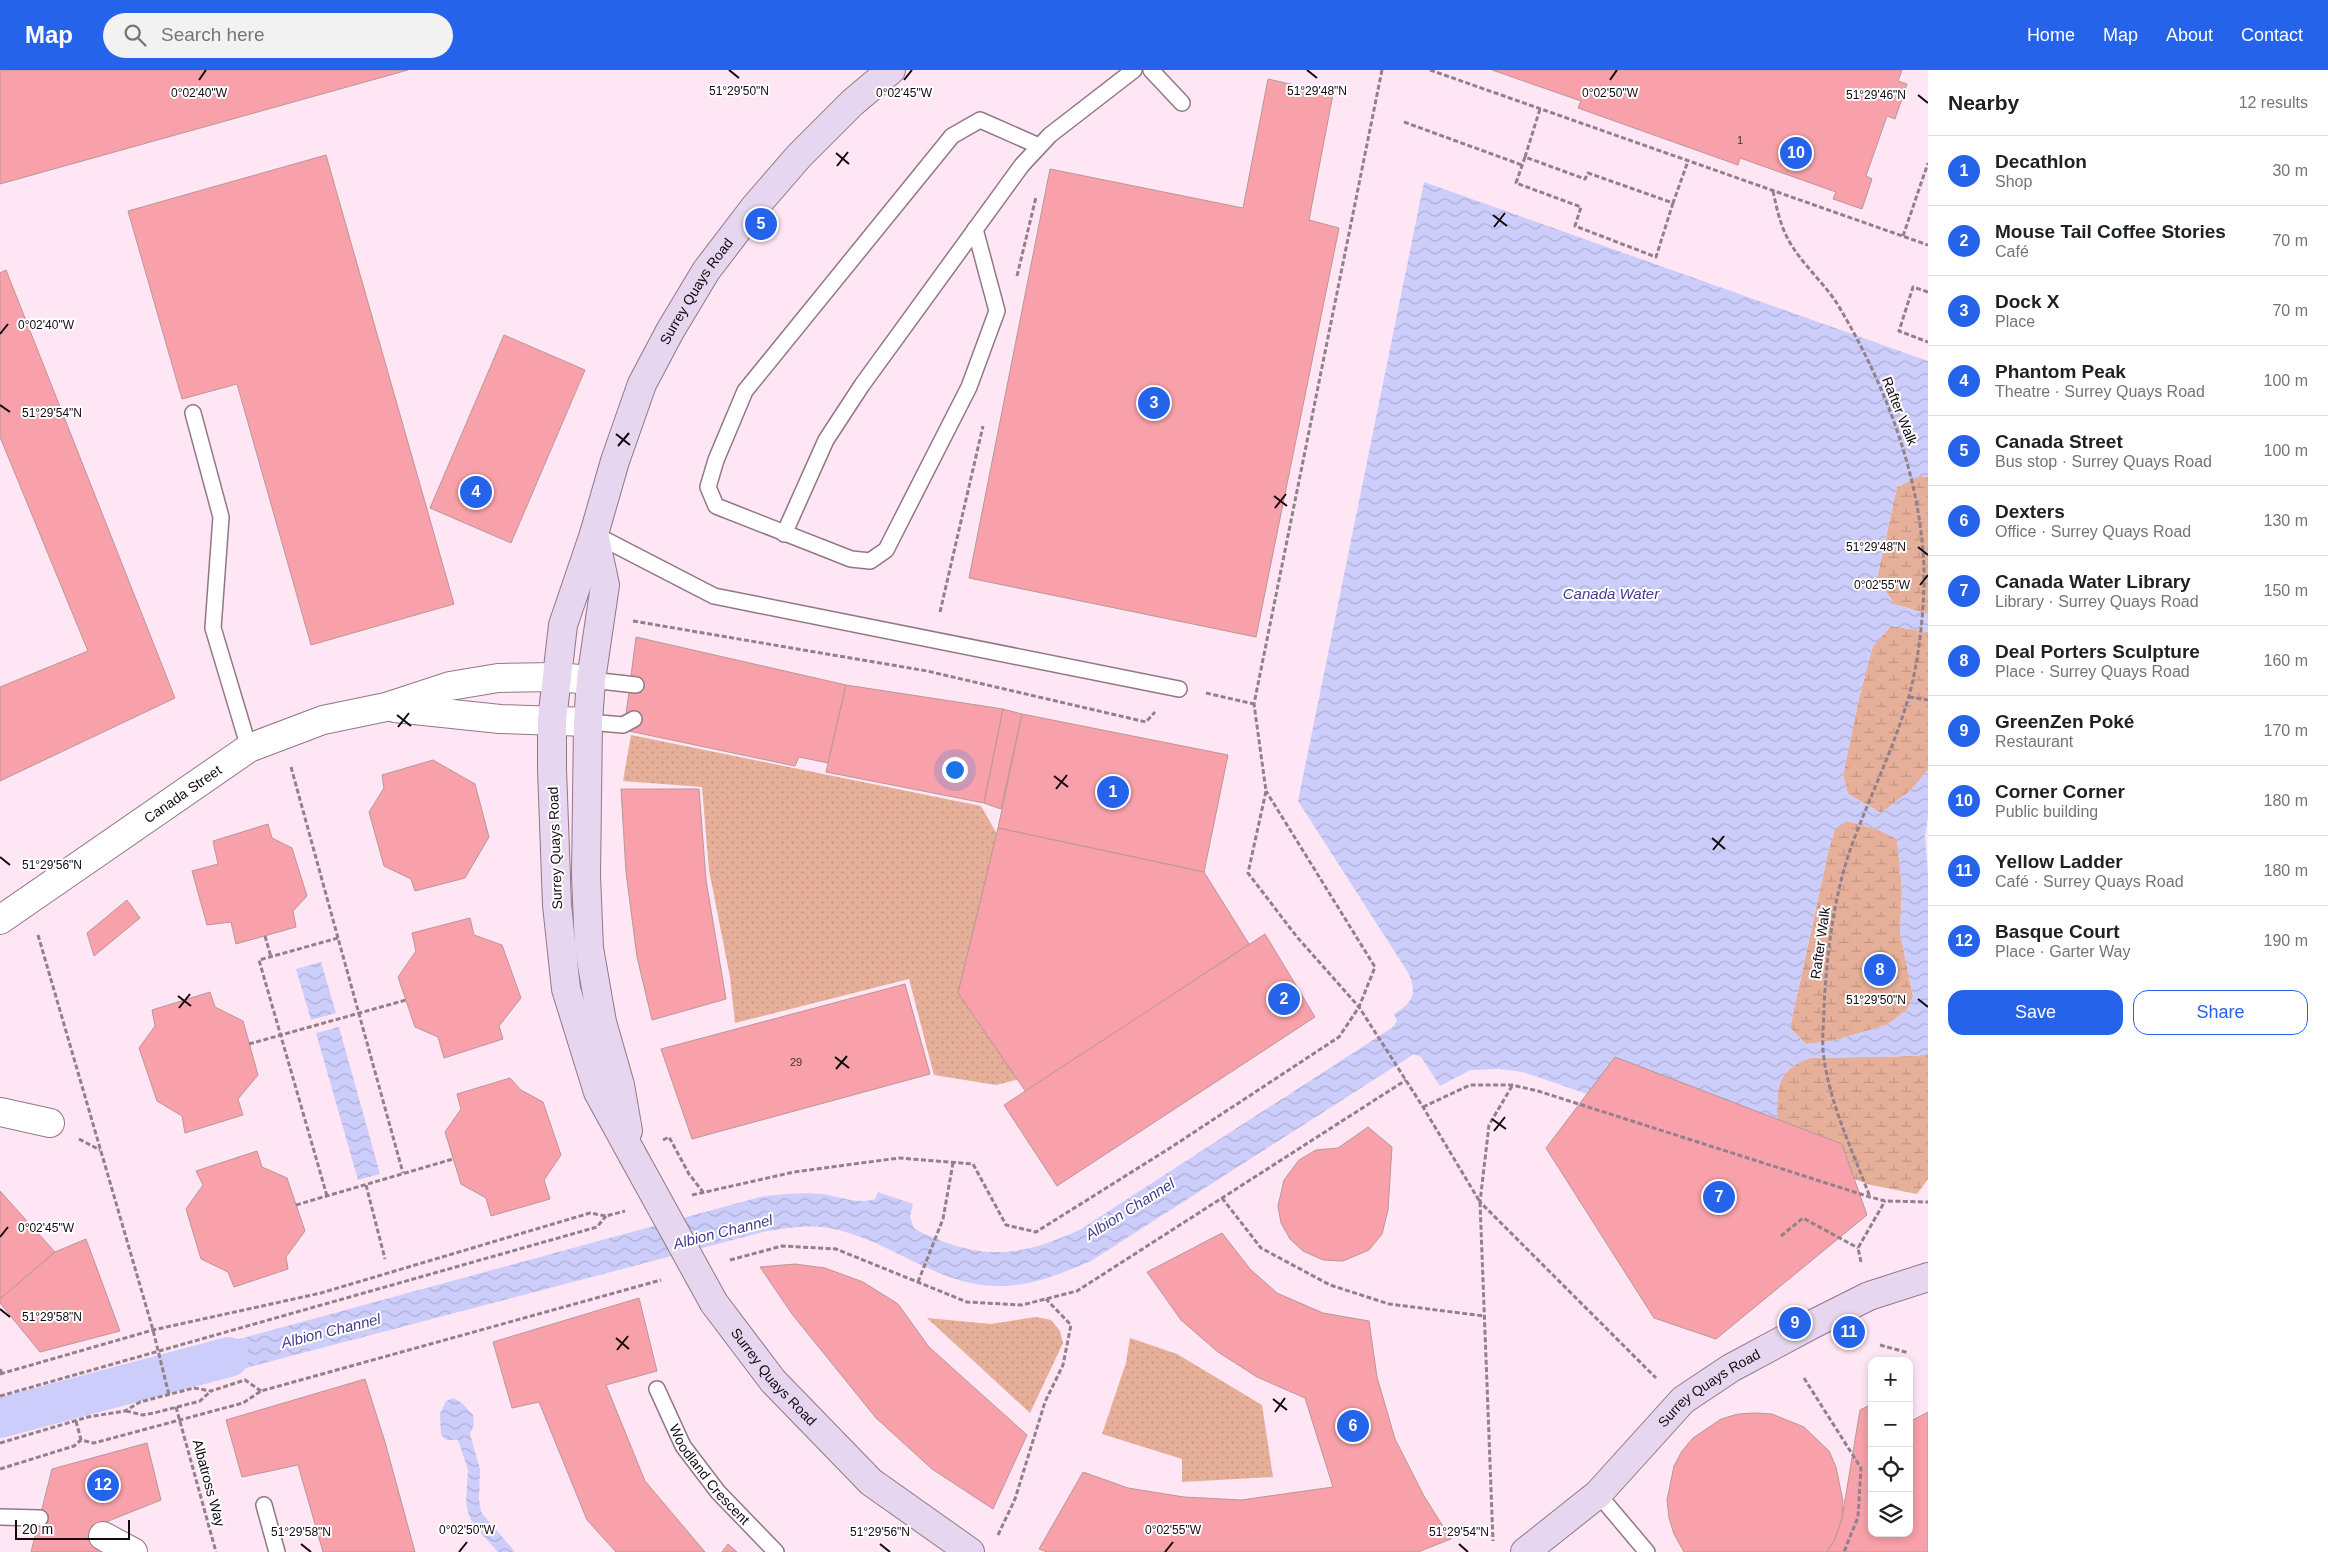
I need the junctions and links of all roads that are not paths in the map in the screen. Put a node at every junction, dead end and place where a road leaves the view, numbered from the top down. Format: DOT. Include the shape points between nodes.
graph roads {
  1 [pos="890,70"];
  2 [pos="1134,70"];
  3 [pos="1150,70"];
  4 [pos="1182,103"];
  5 [pos="1039,146"];
  6 [pos="975,229"];
  7 [pos="193,413"];
  8 [pos="594,534"];
  9 [pos="784,534"];
  10 [pos="556,677"];
  11 [pos="591,680"];
  12 [pos="636,685"];
  13 [pos="1179,688"];
  14 [pos="386,707"];
  15 [pos="634,719"];
  16 [pos="552,720"];
  17 [pos="588,722"];
  18 [pos="249,748"];
  19 [pos="0,920"];
  20 [pos="0,1112"];
  21 [pos="50,1123"];
  22 [pos="632,1154"];
  23 [pos="1928,1277"];
  24 [pos="657,1389"];
  25 [pos="1598,1494"];
  26 [pos="264,1505"];
  27 [pos="0,1517"];
  28 [pos="40,1518"];
  29 [pos="103,1536"];
  30 [pos="983,1547"];
  31 [pos="134,1552"];
  32 [pos="277,1552"];
  33 [pos="776,1552"];
  34 [pos="1525,1552"];
  35 [pos="1647,1552"];
  1 -- 8 [label="street, Surrey Quays Road" via="799,156 706,271 642,384"];
  2 -- 5 [label="lane"];
  3 -- 4 [label="lane"];
  5 -- 6 [label="lane"];
  5 -- 9 [label="lane" via="980,120 952,136 746,391 708,486 716,506"];
  6 -- 9 [label="lane" via="826,440"];
  6 -- 9 [label="lane" via="997,311 969,387 886,550 870,561 851,559"];
  7 -- 18 [label="lane" via="221,517 213,628"];
  8 -- 10 [label="street, Surrey Quays Road" via="563,625"];
  8 -- 11 [label="street, Surrey Quays Road" via="606,585"];
  8 -- 13 [label="lane" via="714,596"];
  10 -- 11 [label="street, Canada Street"];
  10 -- 14 [label="street, Canada Street" via="498,678 450,686"];
  10 -- 16 [label="street, Surrey Quays Road"];
  11 -- 12 [label="lane"];
  11 -- 17 [label="street, Surrey Quays Road"];
  14 -- 16 [label="street, Canada Street" via="454,715"];
  14 -- 18 [label="street, Canada Street" via="323,720"];
  15 -- 17 [label="lane" via="622,725"];
  16 -- 17 [label="street, Canada Street"];
  16 -- 22 [label="street, Surrey Quays Road" via="557,904 566,988 598,1092"];
  17 -- 22 [label="street, Surrey Quays Road" via="586,876 589,948"];
  18 -- 19 [label="street, Canada Street"];
  20 -- 21 [label="street"];
  22 -- 30 [label="street, Surrey Quays Road, bridge" via="714,1303 773,1381 871,1482"];
  23 -- 25 [label="street, Surrey Quays Road" via="1870,1296 1731,1368 1683,1400"];
  24 -- 33 [label="lane, Woodland Crescent" via="683,1446 718,1492"];
  25 -- 34 [label="street, Surrey Quays Road"];
  25 -- 35 [label="lane"];
  26 -- 32 [label="lane"];
  27 -- 28 [label="lane"];
  29 -- 31 [label="street"];
}
